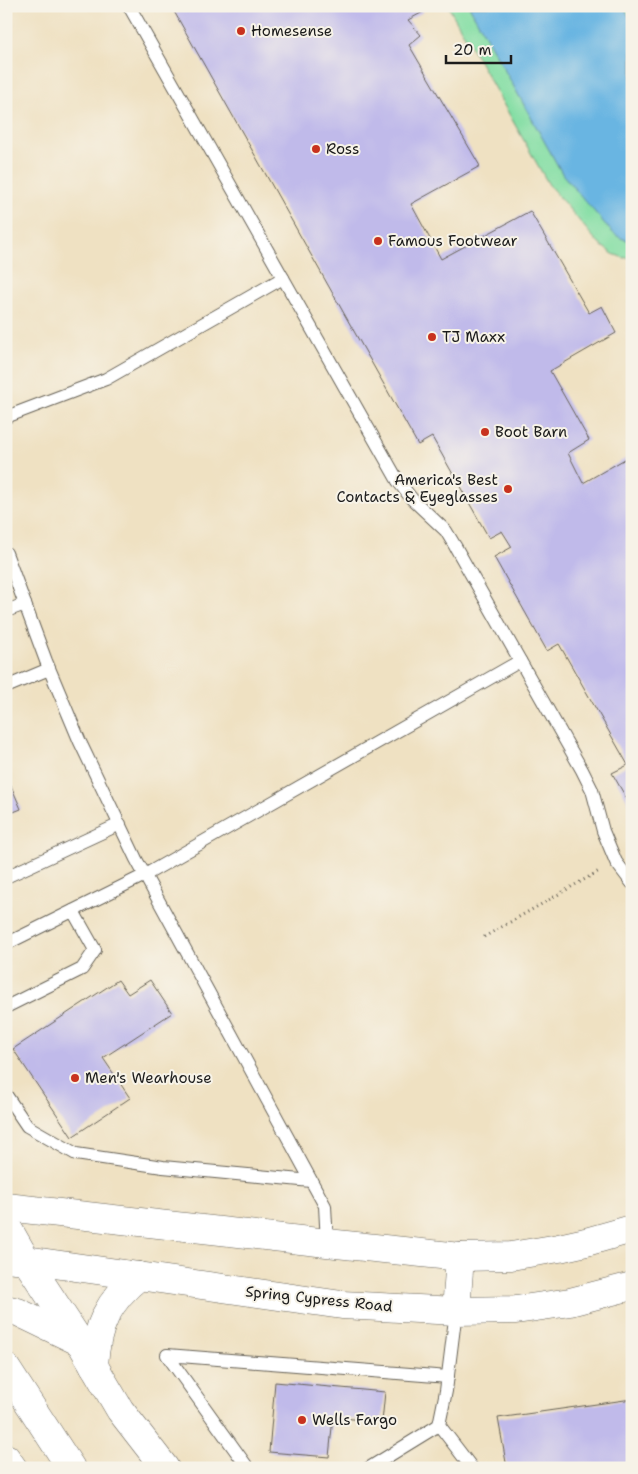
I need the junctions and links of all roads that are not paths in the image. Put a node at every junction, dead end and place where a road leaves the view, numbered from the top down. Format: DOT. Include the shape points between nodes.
graph roads {
  1 [pos="130,6"];
  2 [pos="283,278"];
  3 [pos="6,417"];
  4 [pos="6,553"];
  5 [pos="25,604"];
  6 [pos="6,611"];
  7 [pos="520,661"];
  8 [pos="49,668"];
  9 [pos="6,687"];
  10 [pos="120,824"];
  11 [pos="146,875"];
  12 [pos="6,877"];
  13 [pos="632,883"];
  14 [pos="73,911"];
  15 [pos="6,944"];
  16 [pos="6,1007"];
  17 [pos="6,1095"];
  18 [pos="311,1181"];
  19 [pos="6,1207"];
  20 [pos="6,1226"];
  21 [pos="632,1229"];
  22 [pos="327,1244"];
  23 [pos="460,1257"];
  24 [pos="16,1259"];
  25 [pos="139,1276"];
  26 [pos="632,1286"];
  27 [pos="6,1309"];
  28 [pos="456,1311"];
  29 [pos="80,1342"];
  30 [pos="94,1366"];
  31 [pos="6,1368"];
  32 [pos="448,1376"];
  33 [pos="439,1425"];
  34 [pos="6,1458"];
  35 [pos="13,1468"];
  36 [pos="71,1468"];
  37 [pos="164,1468"];
  38 [pos="248,1468"];
  39 [pos="369,1468"];
  40 [pos="472,1468"];
  1 -- 2 [label="lane"];
  2 -- 3 [label="lane" via="106,379"];
  2 -- 7 [label="lane" via="398,481 446,531"];
  4 -- 5 [label="lane"];
  5 -- 6 [label="lane"];
  5 -- 8 [label="lane"];
  7 -- 11 [label="lane"];
  7 -- 13 [label="lane" via="582,770 616,862"];
  8 -- 9 [label="lane"];
  8 -- 10 [label="lane"];
  10 -- 11 [label="lane"];
  10 -- 12 [label="lane"];
  11 -- 14 [label="lane"];
  11 -- 18 [label="lane"];
  14 -- 15 [label="lane"];
  14 -- 16 [label="lane" via="95,950 82,969"];
  17 -- 18 [label="lane" via="26,1126 76,1154 163,1167"];
  18 -- 22 [label="lane" via="325,1206"];
  19 -- 22 [label="main road"];
  20 -- 24 [label="main road"];
  21 -- 23 [label="main road" via="586,1242 511,1256"];
  22 -- 23 [label="main road"];
  23 -- 28 [label="main road"];
  24 -- 25 [label="main road, Spring Cypress Road"];
  24 -- 29 [label="main road"];
  25 -- 28 [label="main road, Spring Cypress Road" via="342,1305"];
  25 -- 30 [label="main road" via="117,1296 102,1322"];
  26 -- 28 [label="main road, Spring Cypress Road" via="570,1302 516,1310"];
  27 -- 29 [label="main road"];
  28 -- 32 [label="lane"];
  29 -- 30 [label="main road"];
  30 -- 37 [label="main road" via="120,1410"];
  31 -- 36 [label="main road"];
  32 -- 33 [label="lane"];
  32 -- 38 [label="lane" via="166,1355"];
  33 -- 39 [label="lane"];
  33 -- 40 [label="lane"];
  34 -- 35 [label="main road"];
}
